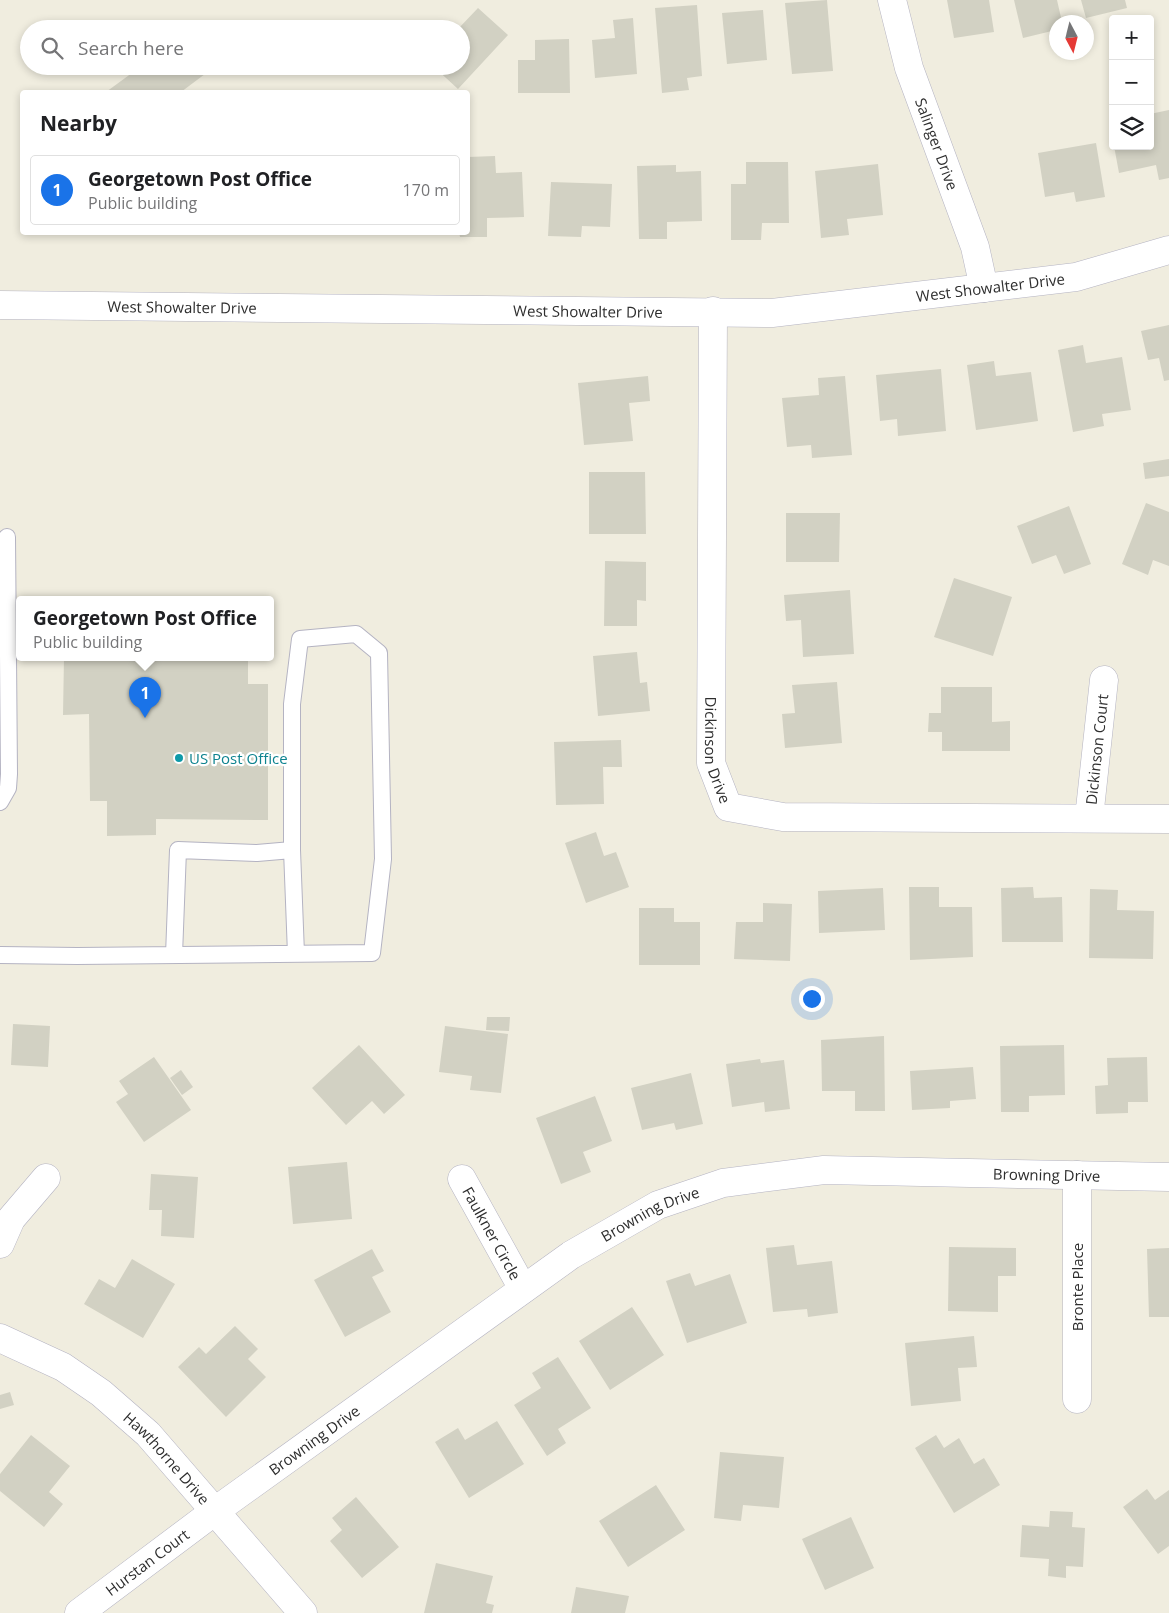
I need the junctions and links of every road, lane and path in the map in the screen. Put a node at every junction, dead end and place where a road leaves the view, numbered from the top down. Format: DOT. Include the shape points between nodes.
graph roads {
  1 [pos="892,0"];
  2 [pos="1169,250"];
  3 [pos="984,288"];
  4 [pos="0,304"];
  5 [pos="713,311"];
  6 [pos="7,537"];
  7 [pos="1104,680"];
  8 [pos="0,802"];
  9 [pos="1089,818"];
  10 [pos="1169,819"];
  11 [pos="292,850"];
  12 [pos="296,954"];
  13 [pos="0,955"];
  14 [pos="174,955"];
  15 [pos="1076,1175"];
  16 [pos="1169,1177"];
  17 [pos="46,1178"];
  18 [pos="462,1179"];
  19 [pos="0,1244"];
  20 [pos="523,1289"];
  21 [pos="0,1338"];
  22 [pos="1077,1399"];
  23 [pos="214,1510"];
  24 [pos="78,1613"];
  25 [pos="304,1613"];
  1 -- 3 [label="street, Salinger Drive" via="909,68 975,247"];
  2 -- 3 [label="street, West Showalter Drive" via="1076,277"];
  3 -- 5 [label="street, West Showalter Drive" via="772,313"];
  4 -- 5 [label="street, West Showalter Drive"];
  5 -- 9 [label="street, Dickinson Drive" via="711,763 728,807 783,816"];
  6 -- 8 [label="lane" via="9,774 8,788"];
  7 -- 9 [label="street, Dickinson Court"];
  9 -- 10 [label="street, Dickinson Drive"];
  11 -- 12 [label="lane"];
  11 -- 12 [label="lane" via="292,704 300,638 356,634 379,653 383,859 372,953"];
  11 -- 14 [label="lane" via="257,854 178,850"];
  12 -- 14 [label="lane"];
  13 -- 14 [label="lane"];
  15 -- 16 [label="street, Browning Drive"];
  15 -- 20 [label="street, Browning Drive" via="824,1170 723,1182 658,1205 571,1255"];
  15 -- 22 [label="street, Bronte Place"];
  17 -- 19 [label="street" via="12,1219"];
  18 -- 20 [label="street, Faulkner Circle"];
  20 -- 23 [label="street, Browning Drive"];
  21 -- 23 [label="street, Hawthorne Drive" via="63,1366 101,1393 148,1434"];
  23 -- 24 [label="street, Hurstan Court"];
  23 -- 25 [label="street, Hawthorne Drive"];
}
